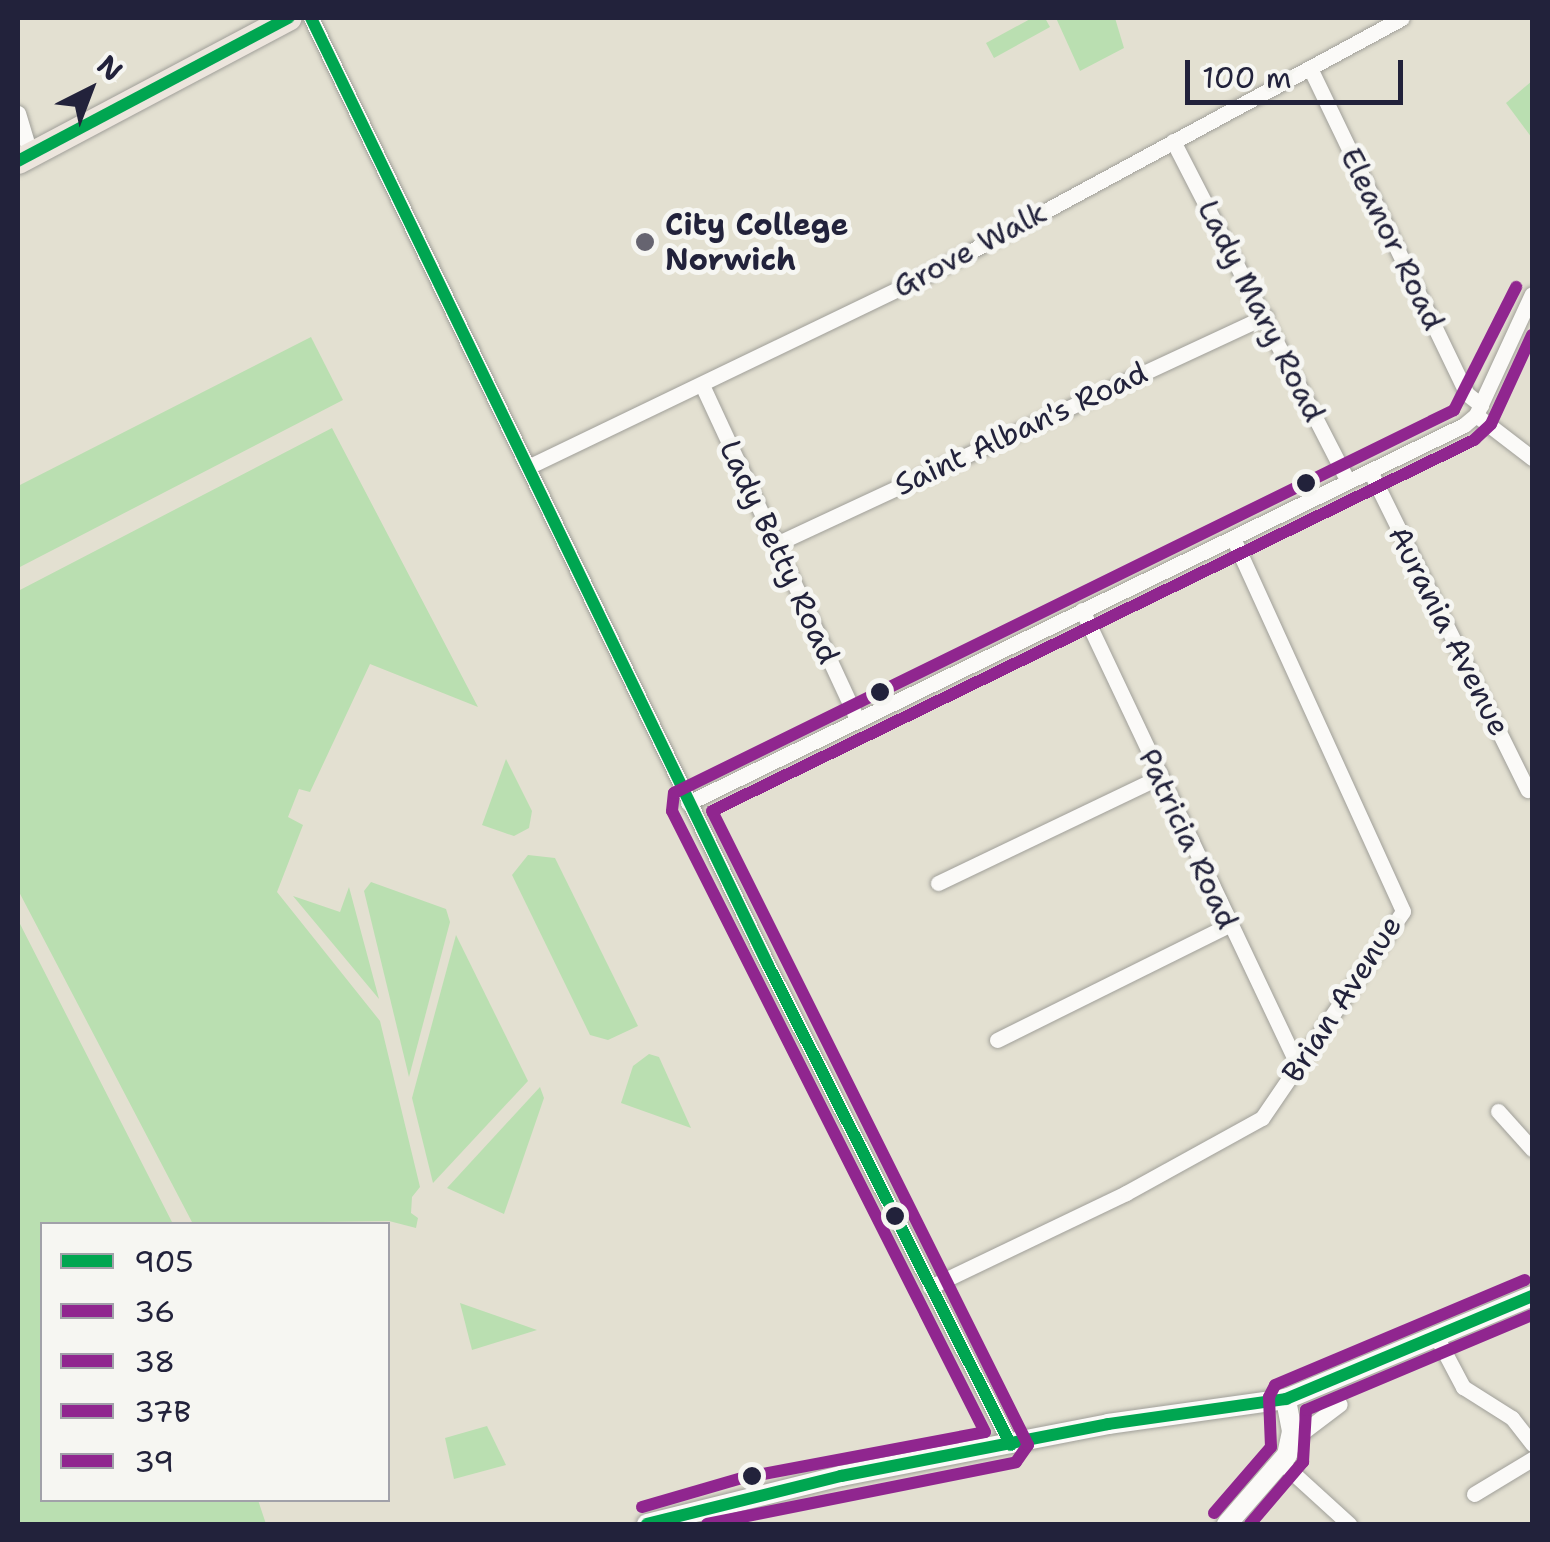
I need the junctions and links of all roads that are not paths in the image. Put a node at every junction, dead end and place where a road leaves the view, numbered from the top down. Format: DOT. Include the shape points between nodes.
graph roads {
  1 [pos="288,18"];
  2 [pos="311,18"];
  3 [pos="1402,18"];
  4 [pos="1310,68"];
  5 [pos="18,113"];
  6 [pos="1172,141"];
  7 [pos="24,157"];
  8 [pos="1532,294"];
  9 [pos="1266,316"];
  10 [pos="702,385"];
  11 [pos="1478,410"];
  12 [pos="1532,458"];
  13 [pos="530,466"];
  14 [pos="1370,471"];
  15 [pos="1348,481"];
  16 [pos="1233,538"];
  17 [pos="776,544"];
  18 [pos="1082,610"];
  19 [pos="857,719"];
  20 [pos="1159,777"];
  21 [pos="1528,790"];
  22 [pos="688,802"];
  23 [pos="938,882"];
  24 [pos="1227,926"];
  25 [pos="996,1040"];
  26 [pos="1298,1066"];
  27 [pos="1498,1111"];
  28 [pos="1532,1150"];
  29 [pos="930,1287"];
  30 [pos="1532,1296"];
  31 [pos="1436,1336"];
  32 [pos="1286,1400"];
  33 [pos="1340,1404"];
  34 [pos="1292,1441"];
  35 [pos="1532,1444"];
  36 [pos="1011,1445"];
  37 [pos="1532,1458"];
  38 [pos="1282,1462"];
  39 [pos="1474,1494"];
  40 [pos="671,1521"];
  41 [pos="647,1524"];
  42 [pos="1227,1524"];
  43 [pos="1350,1524"];
  1 -- 7 [label="main road"];
  2 -- 13 [label="street"];
  3 -- 4 [label="street, Grove Walk"];
  4 -- 6 [label="street, Grove Walk"];
  4 -- 11 [label="street, Eleanor Road"];
  5 -- 7 [label="street"];
  6 -- 9 [label="street, Lady Mary Road"];
  6 -- 10 [label="street, Grove Walk" via="925,276"];
  8 -- 11 [label="street"];
  9 -- 15 [label="street, Lady Mary Road"];
  9 -- 17 [label="street, Saint Alban's Road"];
  10 -- 13 [label="street, Grove Walk"];
  10 -- 17 [label="street, Lady Betty Road"];
  11 -- 12 [label="street, Eleanor Road"];
  11 -- 14 [label="street"];
  13 -- 22 [label="street"];
  14 -- 15 [label="street"];
  14 -- 21 [label="street, Aurania Avenue"];
  15 -- 16 [label="street"];
  16 -- 18 [label="street"];
  16 -- 26 [label="street, Brian Avenue" via="1404,912"];
  17 -- 19 [label="street, Lady Betty Road"];
  18 -- 19 [label="street"];
  18 -- 20 [label="street, Patricia Road"];
  19 -- 22 [label="street"];
  20 -- 23 [label="street"];
  20 -- 24 [label="street, Patricia Road"];
  22 -- 29 [label="street"];
  24 -- 25 [label="street"];
  24 -- 26 [label="street, Patricia Road"];
  26 -- 29 [label="street, Brian Avenue" via="1262,1118 1126,1193"];
  27 -- 28 [label="street"];
  29 -- 36 [label="street"];
  30 -- 31 [label="street"];
  31 -- 32 [label="street"];
  31 -- 35 [label="street" via="1463,1387 1512,1418"];
  32 -- 34 [label="street"];
  32 -- 36 [label="street"];
  33 -- 34 [label="street"];
  34 -- 38 [label="street"];
  36 -- 40 [label="street" via="746,1495"];
  37 -- 39 [label="street" via="1490,1477"];
  38 -- 42 [label="street"];
  38 -- 43 [label="street"];
  40 -- 41 [label="street"];
}
